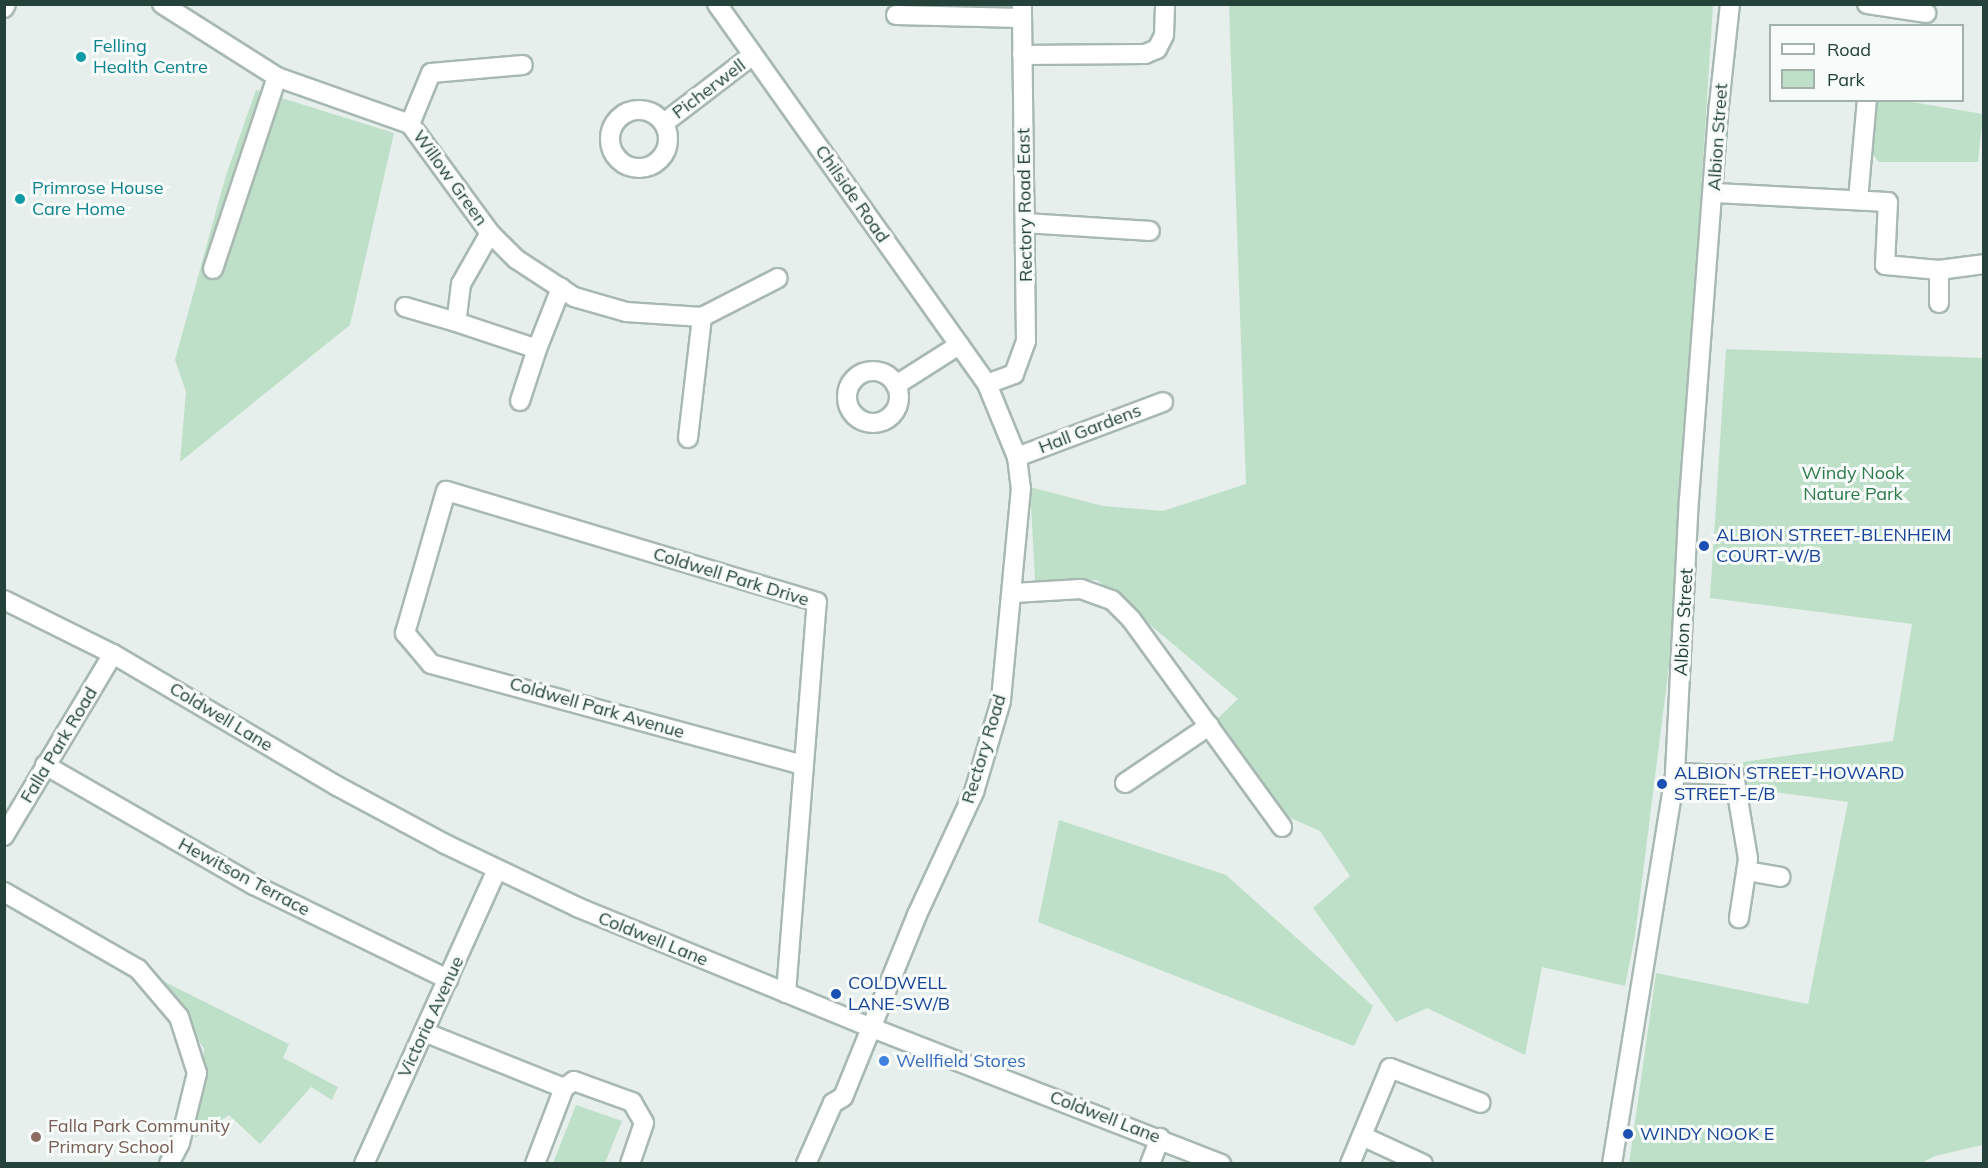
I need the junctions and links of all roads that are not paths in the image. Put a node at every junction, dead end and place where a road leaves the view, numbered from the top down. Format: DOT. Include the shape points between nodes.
graph roads {
  1 [pos="162,4"];
  2 [pos="717,4"];
  3 [pos="1165,4"];
  4 [pos="1731,4"];
  5 [pos="1867,4"];
  6 [pos="1022,11"];
  7 [pos="1926,13"];
  8 [pos="896,15"];
  9 [pos="1890,17"];
  10 [pos="753,55"];
  11 [pos="1023,55"];
  12 [pos="523,64"];
  13 [pos="276,77"];
  14 [pos="1867,102"];
  15 [pos="664,123"];
  16 [pos="410,124"];
  17 [pos="1715,193"];
  18 [pos="1858,200"];
  19 [pos="1026,223"];
  20 [pos="1150,231"];
  21 [pos="490,233"];
  22 [pos="1983,264"];
  23 [pos="213,269"];
  24 [pos="1939,270"];
  25 [pos="778,278"];
  26 [pos="561,288"];
  27 [pos="1939,303"];
  28 [pos="405,307"];
  29 [pos="702,316"];
  30 [pos="456,322"];
  31 [pos="959,345"];
  32 [pos="537,349"];
  33 [pos="987,384"];
  34 [pos="896,385"];
  35 [pos="520,401"];
  36 [pos="1163,402"];
  37 [pos="688,438"];
  38 [pos="1017,457"];
  39 [pos="1014,592"];
  40 [pos="4,600"];
  41 [pos="405,633"];
  42 [pos="113,654"];
  43 [pos="1209,726"];
  44 [pos="45,765"];
  45 [pos="802,765"];
  46 [pos="1675,773"];
  47 [pos="1125,783"];
  48 [pos="1282,827"];
  49 [pos="4,836"];
  50 [pos="497,870"];
  51 [pos="1747,871"];
  52 [pos="1780,877"];
  53 [pos="4,892"];
  54 [pos="1738,918"];
  55 [pos="448,979"];
  56 [pos="786,993"];
  57 [pos="872,1029"];
  58 [pos="424,1032"];
  59 [pos="564,1088"];
  60 [pos="1481,1103"];
  61 [pos="1362,1136"];
  62 [pos="1160,1138"];
  63 [pos="169,1164"];
  64 [pos="364,1164"];
  65 [pos="536,1164"];
  66 [pos="630,1164"];
  67 [pos="807,1164"];
  68 [pos="1150,1164"];
  69 [pos="1221,1164"];
  70 [pos="1350,1164"];
  71 [pos="1423,1164"];
  72 [pos="1612,1164"];
  1 -- 13 [label="street"];
  2 -- 10 [label="street, Chilside Road"];
  3 -- 11 [label="street" via="1164,35 1157,49 1145,54"];
  4 -- 17 [label="street, Albion Street" via="1719,105"];
  5 -- 9 [label="street"];
  6 -- 8 [label="street"];
  6 -- 11 [label="street, Rectory Road East"];
  7 -- 9 [label="street"];
  10 -- 15 [label="street, Picherwell"];
  10 -- 31 [label="street, Chilside Road"];
  11 -- 19 [label="street, Rectory Road East"];
  12 -- 16 [label="street" via="431,73"];
  13 -- 16 [label="street"];
  13 -- 23 [label="street"];
  14 -- 18 [label="street"];
  16 -- 21 [label="street, Willow Green"];
  17 -- 18 [label="street"];
  17 -- 46 [label="street, Albion Street" via="1689,500"];
  18 -- 24 [label="street" via="1888,202 1885,265"];
  19 -- 20 [label="street"];
  19 -- 33 [label="street, Rectory Road East" via="1026,341 1014,374"];
  21 -- 26 [label="street, Willow Green" via="516,259"];
  21 -- 30 [label="street, Willow Green" via="461,284"];
  22 -- 24 [label="street"];
  24 -- 27 [label="street"];
  25 -- 29 [label="street, Willow Green"];
  26 -- 29 [label="street, Willow Green" via="574,297 626,312"];
  26 -- 32 [label="street"];
  28 -- 30 [label="street"];
  29 -- 37 [label="street"];
  30 -- 32 [label="street"];
  31 -- 33 [label="street, Chilside Road"];
  31 -- 34 [label="street"];
  32 -- 35 [label="street"];
  33 -- 38 [label="street, Rectory Road"];
  36 -- 38 [label="street, Hall Gardens"];
  38 -- 39 [label="street, Rectory Road" via="1021,488"];
  39 -- 43 [label="street" via="1081,589 1112,600 1131,619"];
  39 -- 57 [label="street, Rectory Road" via="1001,701 974,792 917,915"];
  40 -- 42 [label="street, Coldwell Lane"];
  41 -- 45 [label="street, Coldwell Park Avenue" via="431,664"];
  41 -- 45 [label="street, Coldwell Park Drive" via="446,491 817,602"];
  42 -- 44 [label="street, Falla Park Road"];
  42 -- 50 [label="street, Coldwell Lane" via="337,786"];
  43 -- 47 [label="street"];
  43 -- 48 [label="street"];
  44 -- 49 [label="street, Falla Park Road"];
  44 -- 55 [label="street, Hewitson Terrace" via="254,885"];
  45 -- 56 [label="street, Coldwell Park Drive"];
  46 -- 51 [label="street" via="1734,775"];
  46 -- 72 [label="street, Albion Street"];
  50 -- 55 [label="street, Victoria Avenue"];
  50 -- 56 [label="street, Coldwell Lane"];
  51 -- 52 [label="street"];
  51 -- 54 [label="street"];
  53 -- 63 [label="street" via="138,969 179,1017 197,1073 180,1143"];
  55 -- 58 [label="street, Victoria Avenue"];
  56 -- 57 [label="street, Coldwell Lane"];
  57 -- 62 [label="street, Coldwell Lane"];
  57 -- 67 [label="street, Rectory Road" via="843,1097 833,1103"];
  58 -- 59 [label="street"];
  58 -- 64 [label="street, Victoria Avenue"];
  59 -- 65 [label="street"];
  59 -- 66 [label="street" via="574,1081 632,1102 644,1123"];
  60 -- 61 [label="street" via="1390,1068"];
  61 -- 70 [label="street"];
  61 -- 71 [label="street"];
  62 -- 68 [label="street"];
  62 -- 69 [label="street, Coldwell Lane"];
}
